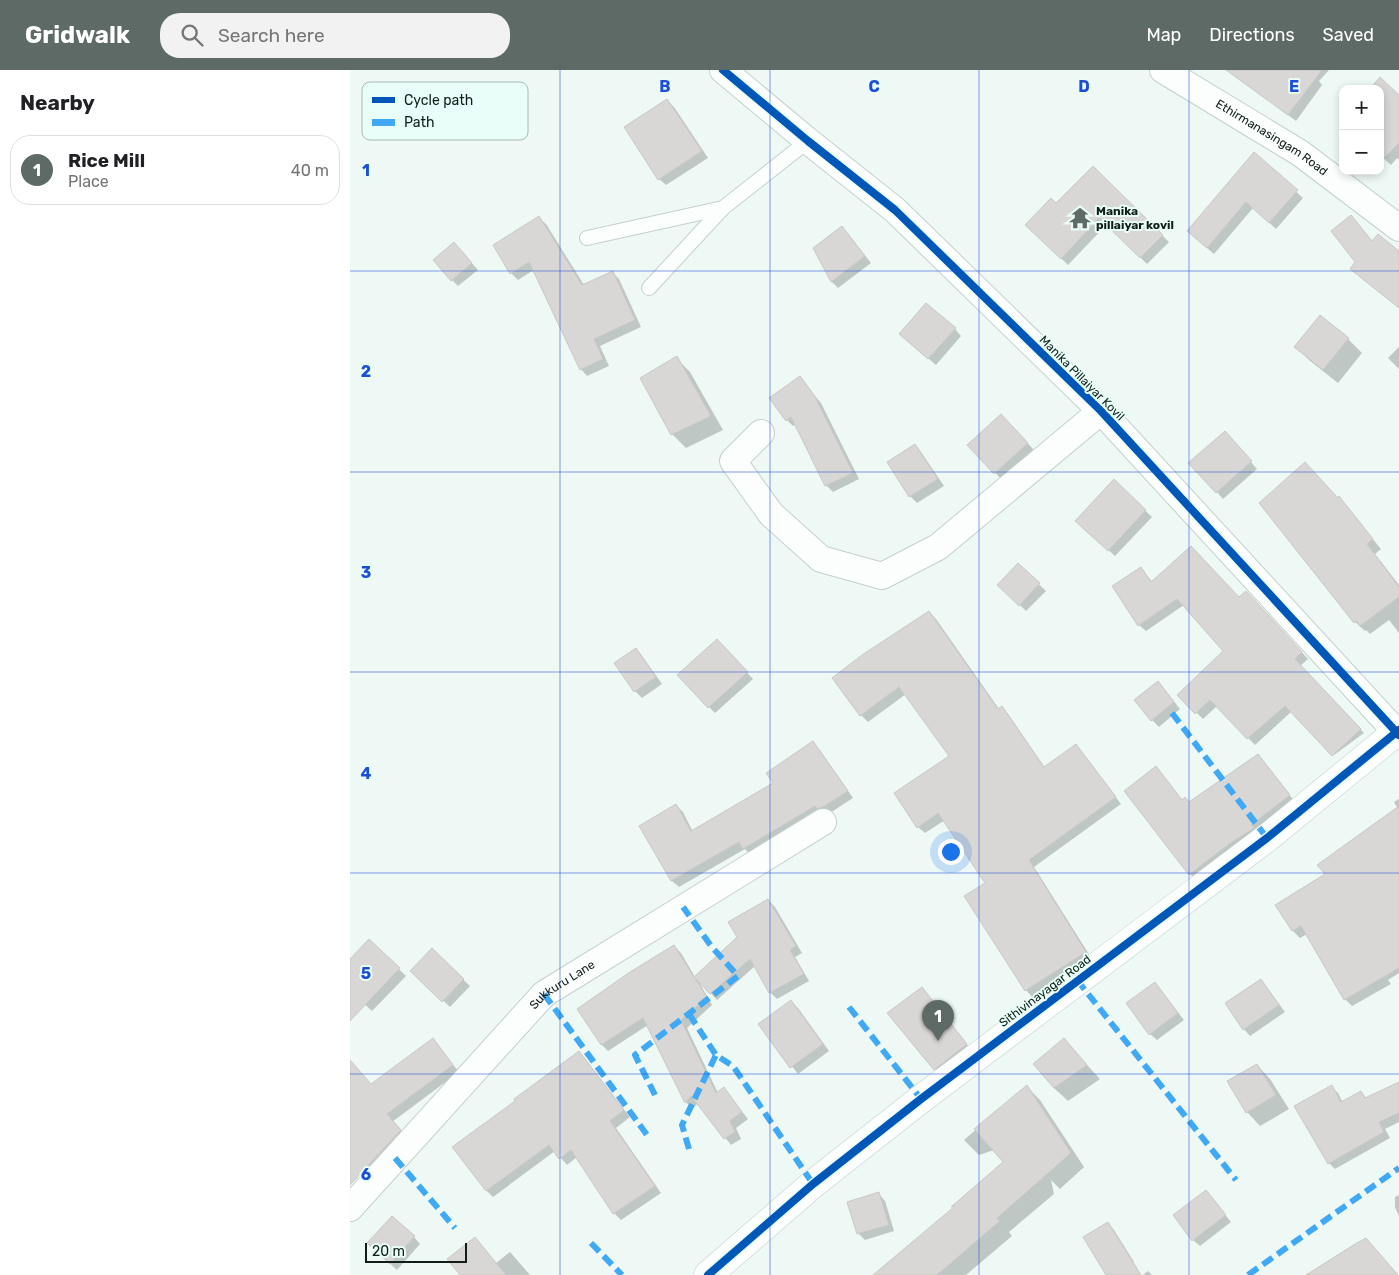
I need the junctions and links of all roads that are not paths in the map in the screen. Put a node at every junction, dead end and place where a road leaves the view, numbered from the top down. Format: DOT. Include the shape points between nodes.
graph roads {
  1 [pos="723,70"];
  2 [pos="1163,70"];
  3 [pos="808,141"];
  4 [pos="723,208"];
  5 [pos="1399,228"];
  6 [pos="587,238"];
  7 [pos="649,288"];
  8 [pos="1101,411"];
  9 [pos="761,433"];
  10 [pos="1398,732"];
  11 [pos="824,822"];
  12 [pos="350,1208"];
  13 [pos="708,1275"];
  1 -- 3 [label="street, Manika Pillaiyar Kovil"];
  2 -- 5 [label="street, Ethirmanasingam Road" via="1300,153"];
  3 -- 4 [label="lane"];
  3 -- 8 [label="street, Manika Pillaiyar Kovil" via="895,210"];
  4 -- 6 [label="lane"];
  4 -- 7 [label="lane"];
  8 -- 9 [label="street" via="938,547 882,576 821,559 771,514 732,461"];
  8 -- 10 [label="street, Manika Pillaiyar Kovil"];
  10 -- 13 [label="street, Sithivinayagar Road" via="1267,838 813,1184"];
  11 -- 12 [label="street, Sukkuru Lane" via="544,994"];
}
